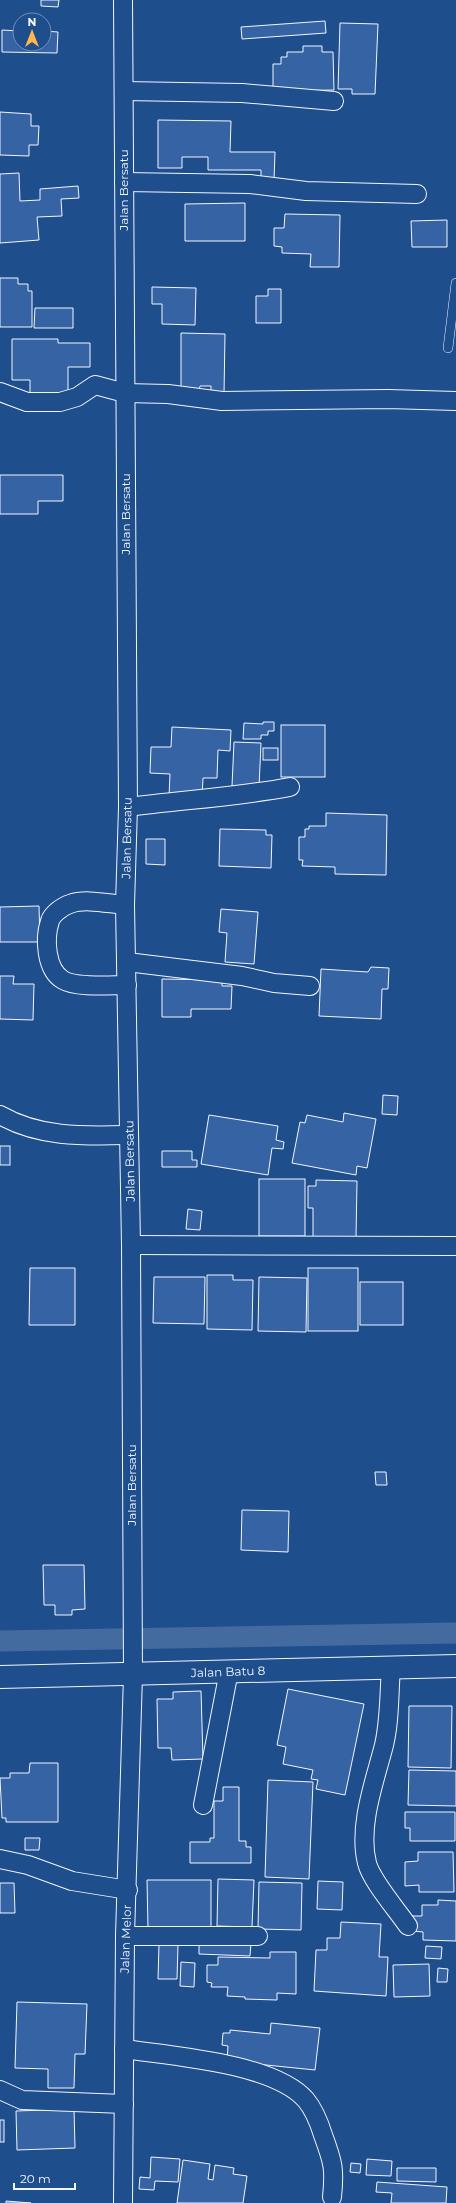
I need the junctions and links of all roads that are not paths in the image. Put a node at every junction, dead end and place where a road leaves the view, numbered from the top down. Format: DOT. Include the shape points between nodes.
graph roads {
  1 [pos="123,0"];
  2 [pos="124,91"];
  3 [pos="334,101"];
  4 [pos="124,182"];
  5 [pos="417,194"];
  6 [pos="456,283"];
  7 [pos="448,348"];
  8 [pos="0,392"];
  9 [pos="125,393"];
  10 [pos="456,401"];
  11 [pos="290,788"];
  12 [pos="128,807"];
  13 [pos="125,905"];
  14 [pos="127,962"];
  15 [pos="127,985"];
  16 [pos="310,986"];
  17 [pos="0,1115"];
  18 [pos="130,1136"];
  19 [pos="131,1245"];
  20 [pos="456,1246"];
  21 [pos="456,1666"];
  22 [pos="133,1667"];
  23 [pos="392,1667"];
  24 [pos="229,1671"];
  25 [pos="0,1677"];
  26 [pos="203,1805"];
  27 [pos="0,1859"];
  28 [pos="128,1890"];
  29 [pos="408,1926"];
  30 [pos="125,1936"];
  31 [pos="258,1936"];
  32 [pos="124,2049"];
  33 [pos="0,2090"];
  34 [pos="124,2104"];
  35 [pos="332,2197"];
  36 [pos="123,2203"];
  1 -- 2 [label="street, Jalan Bersatu"];
  2 -- 3 [label="street" via="242,93"];
  2 -- 4 [label="street, Jalan Bersatu"];
  4 -- 5 [label="street" via="250,184 306,191"];
  4 -- 9 [label="street, Jalan Bersatu"];
  6 -- 7 [label="lane"];
  8 -- 9 [label="street" via="27,402 60,402 77,397 95,385"];
  9 -- 10 [label="street" via="168,394 222,401"];
  9 -- 12 [label="street, Jalan Bersatu"];
  11 -- 12 [label="street" via="245,796 179,800"];
  12 -- 13 [label="street, Jalan Bersatu"];
  13 -- 14 [label="street, Jalan Bersatu"];
  13 -- 15 [label="street" via="81,902 61,908 50,920 47,953 55,973 64,981 77,984"];
  14 -- 15 [label="street, Jalan Bersatu"];
  14 -- 16 [label="street"];
  15 -- 18 [label="street, Jalan Bersatu"];
  17 -- 18 [label="street" via="13,1122 46,1132 74,1136"];
  18 -- 19 [label="street, Jalan Bersatu"];
  19 -- 20 [label="street"];
  19 -- 22 [label="street, Jalan Bersatu"];
  21 -- 23 [label="street, Jalan Batu 8"];
  22 -- 24 [label="street, Jalan Batu 8"];
  22 -- 25 [label="street, Jalan Batu 8"];
  22 -- 28 [label="street, Jalan Melor"];
  23 -- 24 [label="street, Jalan Batu 8"];
  23 -- 29 [label="street" via="384,1748 376,1768 366,1824 366,1863 377,1884"];
  24 -- 26 [label="street"];
  27 -- 28 [label="street" via="28,1865 72,1881"];
  28 -- 30 [label="street, Jalan Melor"];
  30 -- 31 [label="street"];
  30 -- 32 [label="street, Jalan Melor"];
  32 -- 34 [label="street, Jalan Melor"];
  32 -- 35 [label="street" via="259,2072 290,2088 305,2099 315,2113 335,2172"];
  33 -- 34 [label="street" via="22,2100"];
  34 -- 36 [label="street, Jalan Melor"];
}
